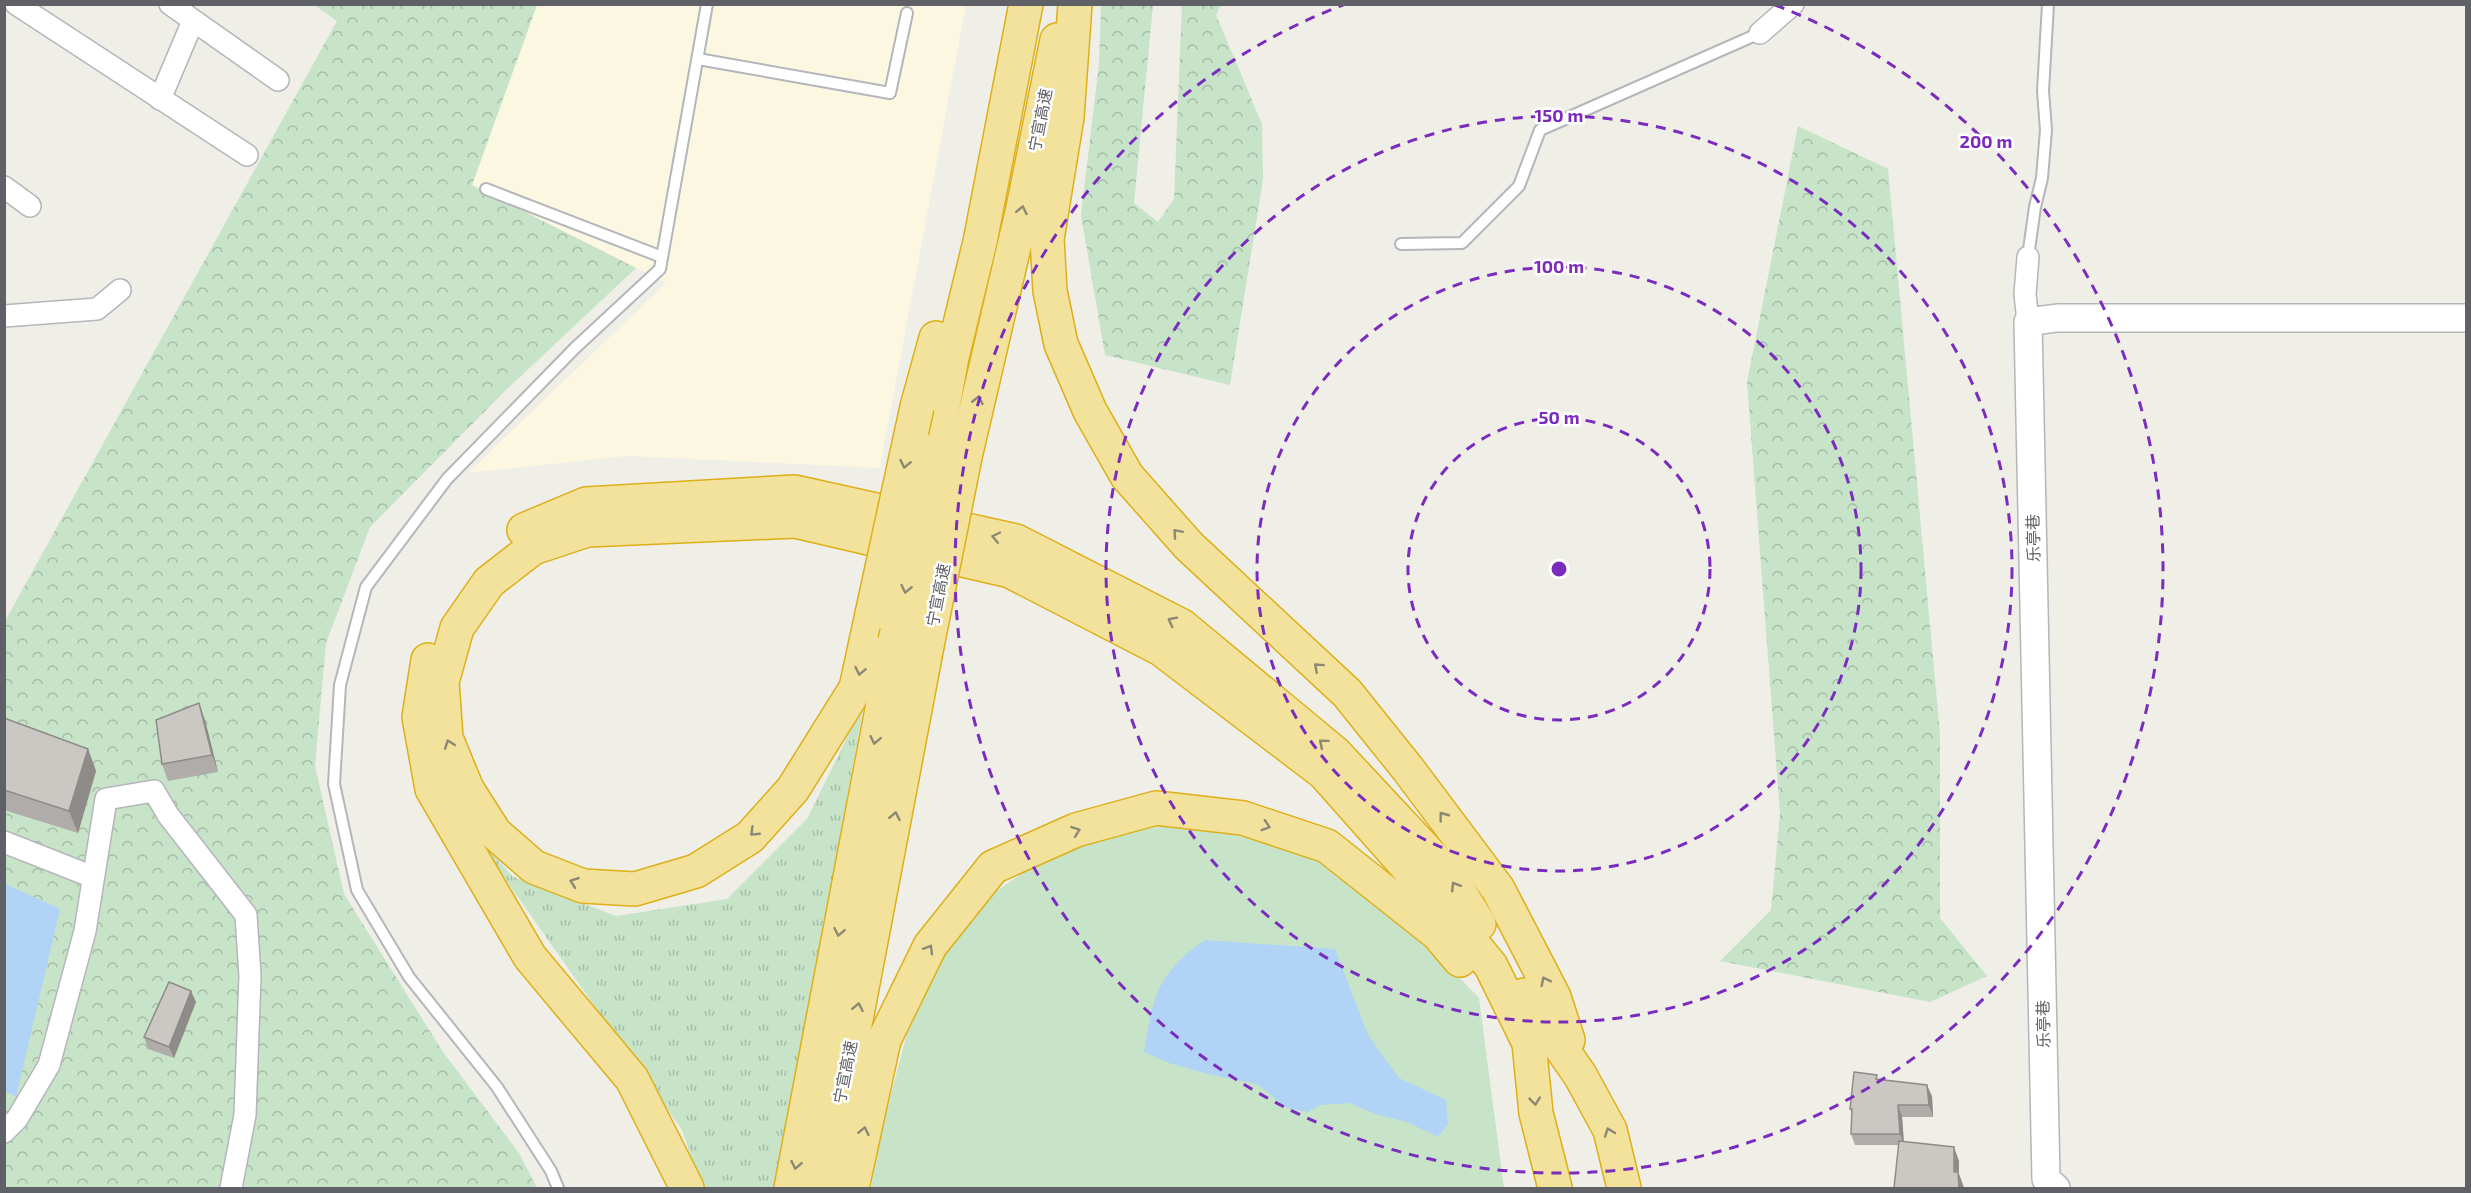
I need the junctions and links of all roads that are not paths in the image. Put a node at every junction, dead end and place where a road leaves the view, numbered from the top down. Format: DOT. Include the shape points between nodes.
graph roads {
  1 [pos="16,4"];
  2 [pos="170,4"];
  3 [pos="707,4"];
  4 [pos="1026,4"];
  5 [pos="1065,4"];
  6 [pos="1075,4"];
  7 [pos="1793,4"];
  8 [pos="2048,4"];
  9 [pos="907,13"];
  10 [pos="193,21"];
  11 [pos="1760,33"];
  12 [pos="1018,45"];
  13 [pos="698,59"];
  14 [pos="278,80"];
  15 [pos="160,99"];
  16 [pos="247,155"];
  17 [pos="4,187"];
  18 [pos="486,189"];
  19 [pos="30,206"];
  20 [pos="1401,244"];
  21 [pos="663,257"];
  22 [pos="2028,257"];
  23 [pos="120,290"];
  24 [pos="4,316"];
  25 [pos="2466,318"];
  26 [pos="2028,322"];
  27 [pos="950,453"];
  28 [pos="4,842"];
  29 [pos="93,877"];
  30 [pos="1529,1043"];
  31 [pos="1580,1075"];
  32 [pos="7,1126"];
  33 [pos="231,1188"];
  34 [pos="558,1188"];
  35 [pos="687,1188"];
  36 [pos="791,1188"];
  37 [pos="824,1188"];
  38 [pos="852,1188"];
  39 [pos="1555,1188"];
  40 [pos="1624,1188"];
  41 [pos="2056,1188"];
  1 -- 15 [label="street"];
  2 -- 10 [label="street"];
  3 -- 13 [label="lane"];
  4 -- 12 [label="highway, 宁宣高速"];
  27 -- 5 [label="highway, 宁宣高速, one-way" via="1023,208"];
  31 -- 6 [label="highway, one-way" via="1554,997 1498,888 1347,693 1189,546 1127,476 1090,411 1062,344 1050,291 1047,239 1068,117"];
  7 -- 11 [label="street"];
  8 -- 22 [label="lane" via="2043,91 2046,130"];
  9 -- 13 [label="lane" via="891,93"];
  10 -- 14 [label="street"];
  10 -- 15 [label="street"];
  11 -- 20 [label="lane" via="1539,130 1519,186 1462,243"];
  12 -- 27 [label="highway, 宁宣高速" via="980,242 952,357"];
  12 -- 30 [label="highway, one-way, bridge" via="917,407 872,614 856,688 793,789 750,837 696,871 635,889 583,886 534,867 495,833 467,789 446,738 442,682 457,628 489,582 533,548 587,530 795,521 1011,571 1161,649 1324,773 1491,966"];
  13 -- 21 [label="lane"];
  15 -- 16 [label="street"];
  17 -- 19 [label="street"];
  18 -- 21 [label="lane"];
  21 -- 34 [label="lane" via="660,269 574,348 447,479 366,587 340,685 334,784 357,890 409,976 497,1087"];
  22 -- 26 [label="street"];
  23 -- 24 [label="street" via="97,309"];
  25 -- 26 [label="street" via="2057,318"];
  26 -- 41 [label="street, 乐亭巷" via="2046,1179"];
  27 -- 36 [label="highway, 宁宣高速, one-way, bridge" via="895,641"];
  37 -- 27 [label="highway, 宁宣高速, one-way, bridge" via="927,646"];
  28 -- 29 [label="street"];
  29 -- 32 [label="street" via="85,931 49,1065"];
  29 -- 33 [label="street" via="106,800 154,791 246,915 250,976 245,1114"];
  38 -- 30 [label="highway, one-way" via="884,1040 930,946 993,867 1076,830 1156,808 1243,818 1327,846 1438,934"];
  30 -- 39 [label="highway, one-way" via="1536,1113"];
  31 -- 35 [label="highway, one-way" via="1448,874 1335,753 1182,626 1016,541 795,492 586,504 519,533 465,582 430,645 419,717 432,789 530,957 632,1079"];
  40 -- 31 [label="highway, one-way" via="1610,1130"];
}
